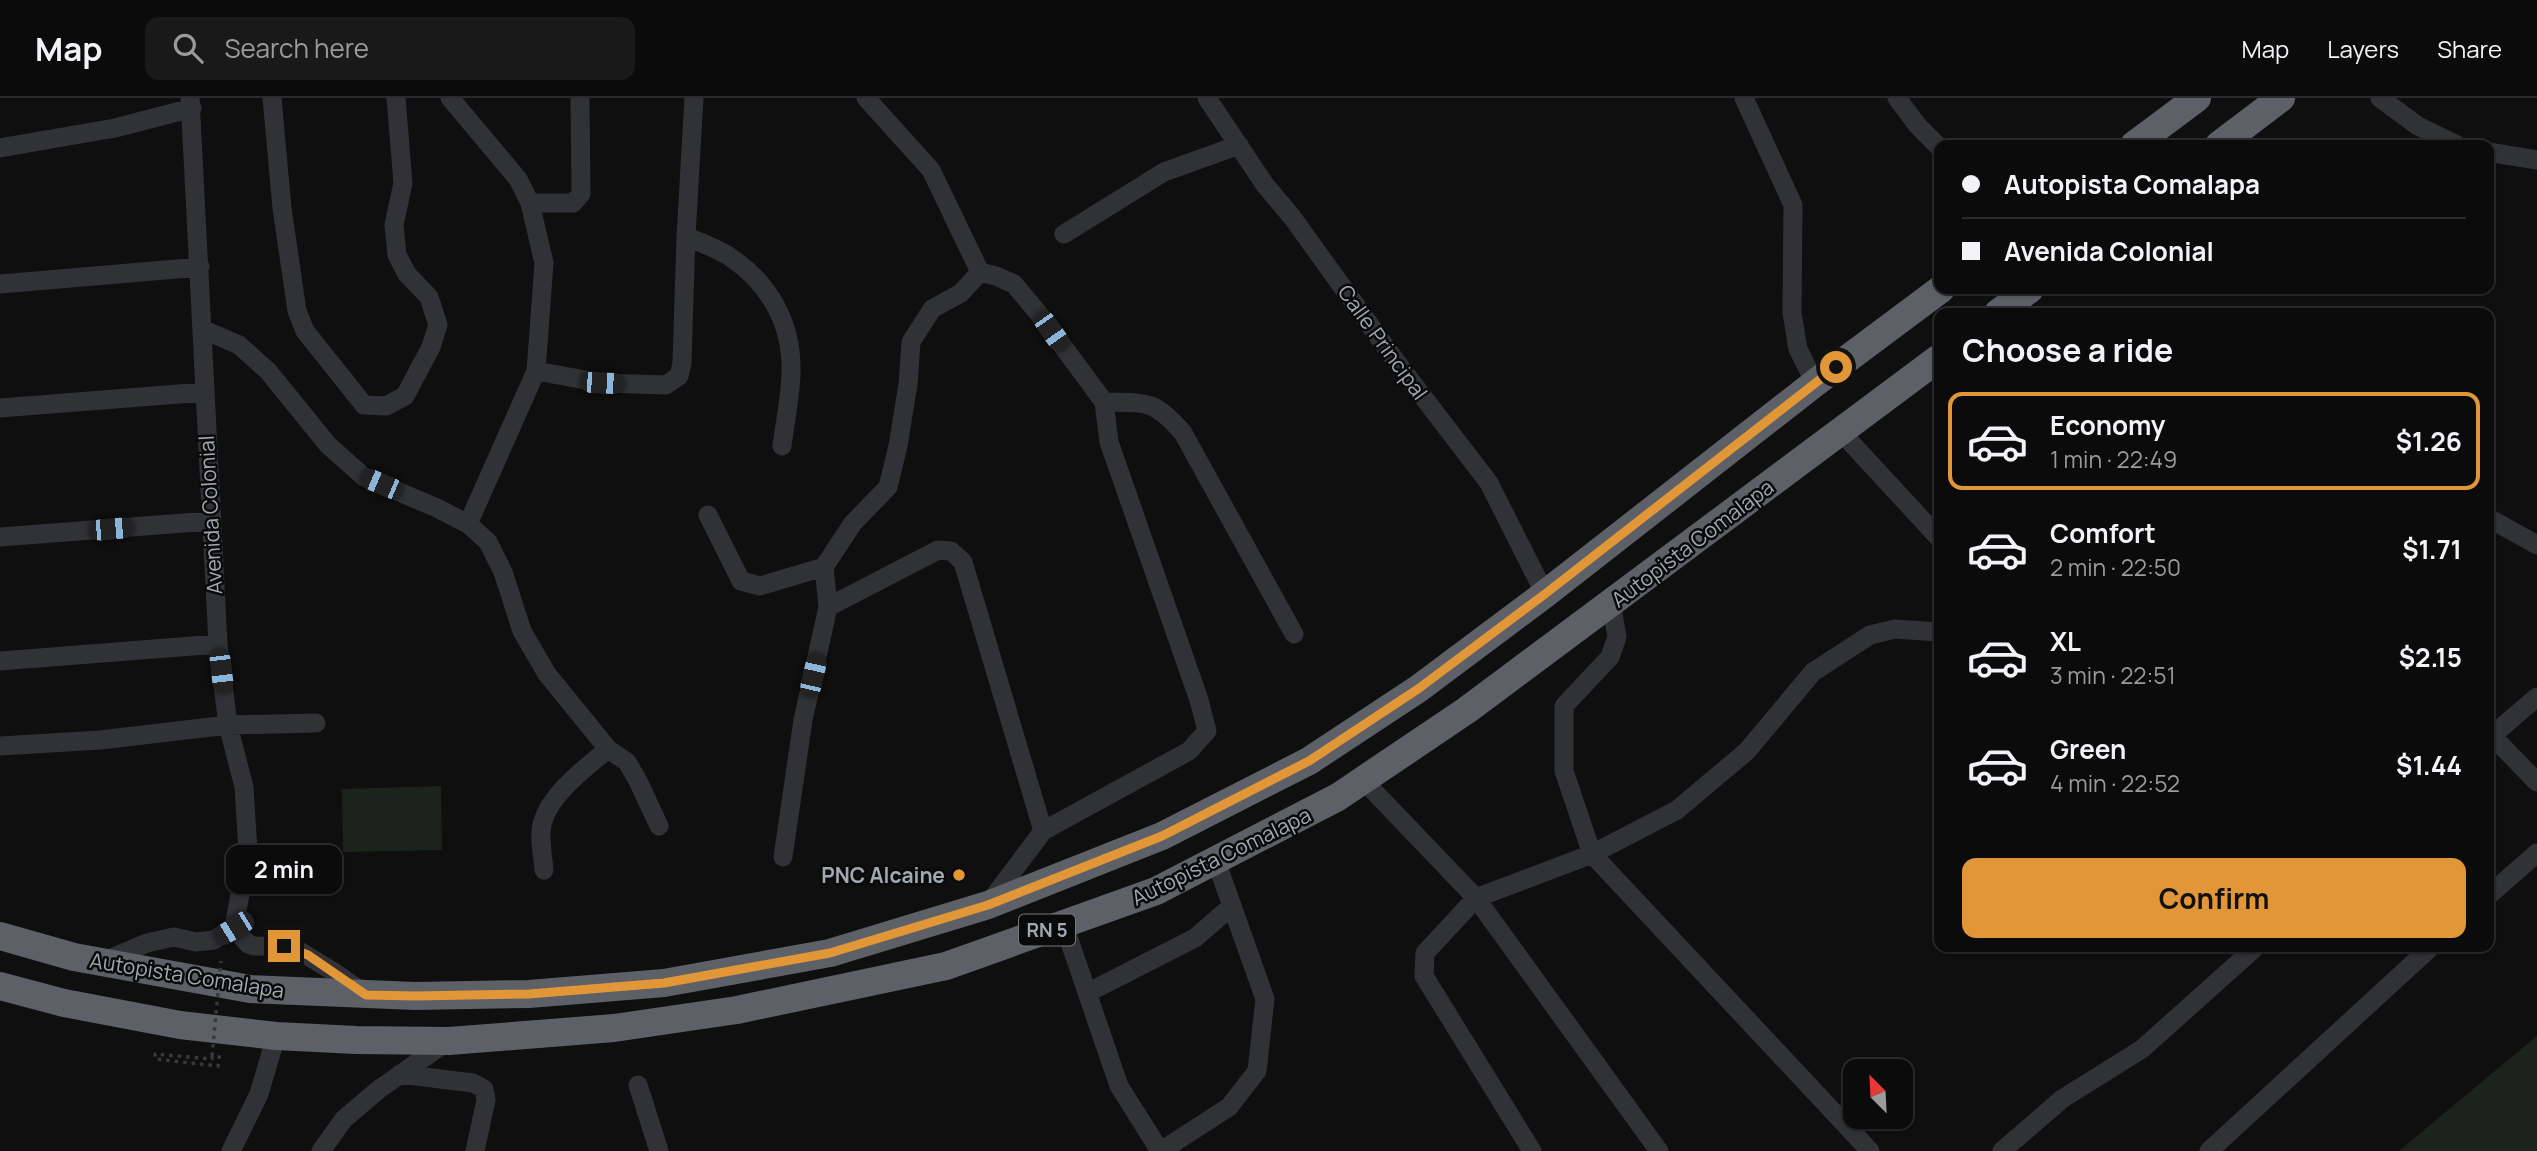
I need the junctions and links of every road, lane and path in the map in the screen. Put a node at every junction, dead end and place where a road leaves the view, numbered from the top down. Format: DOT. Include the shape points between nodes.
graph roads {
  1 [pos="272,98"];
  2 [pos="396,98"];
  3 [pos="450,98"];
  4 [pos="580,98"];
  5 [pos="694,98"];
  6 [pos="866,98"];
  7 [pos="1208,98"];
  8 [pos="1744,98"];
  9 [pos="1897,98"];
  10 [pos="2281,98"];
  11 [pos="2380,98"];
  12 [pos="2183,102"];
  13 [pos="191,103"];
  14 [pos="2140,140"];
  15 [pos="2226,140"];
  16 [pos="2447,140"];
  17 [pos="1934,142"];
  18 [pos="1239,145"];
  19 [pos="0,148"];
  20 [pos="2494,153"];
  21 [pos="2537,160"];
  22 [pos="530,204"];
  23 [pos="1064,234"];
  24 [pos="686,236"];
  25 [pos="200,267"];
  26 [pos="980,272"];
  27 [pos="0,284"];
  28 [pos="1934,294"];
  29 [pos="2023,294"];
  30 [pos="2005,308"];
  31 [pos="202,329"];
  32 [pos="1934,362"];
  33 [pos="536,371"];
  34 [pos="1815,383"];
  35 [pos="204,392"];
  36 [pos="1104,402"];
  37 [pos="0,408"];
  38 [pos="1841,432"];
  39 [pos="782,446"];
  40 [pos="708,515"];
  41 [pos="210,521"];
  42 [pos="2494,521"];
  43 [pos="468,524"];
  44 [pos="1934,533"];
  45 [pos="0,537"];
  46 [pos="2537,545"];
  47 [pos="824,567"];
  48 [pos="1545,594"];
  49 [pos="1611,603"];
  50 [pos="828,607"];
  51 [pos="1934,632"];
  52 [pos="1294,634"];
  53 [pos="218,644"];
  54 [pos="0,661"];
  55 [pos="2537,697"];
  56 [pos="316,723"];
  57 [pos="228,725"];
  58 [pos="2494,734"];
  59 [pos="2494,741"];
  60 [pos="0,746"];
  61 [pos="608,749"];
  62 [pos="1364,781"];
  63 [pos="2537,782"];
  64 [pos="659,826"];
  65 [pos="1043,831"];
  66 [pos="2537,853"];
  67 [pos="1592,854"];
  68 [pos="783,857"];
  69 [pos="1216,861"];
  70 [pos="544,870"];
  71 [pos="2494,891"];
  72 [pos="1476,898"];
  73 [pos="988,905"];
  74 [pos="1232,906"];
  75 [pos="1064,925"];
  76 [pos="234,928"];
  77 [pos="0,936"];
  78 [pos="2250,952"];
  79 [pos="2426,952"];
  80 [pos="221,961"];
  81 [pos="100,962"];
  82 [pos="0,986"];
  83 [pos="1087,993"];
  84 [pos="366,995"];
  85 [pos="276,1035"];
  86 [pos="449,1041"];
  87 [pos="218,1066"];
  88 [pos="400,1074"];
  89 [pos="638,1085"];
  90 [pos="231,1151"];
  91 [pos="321,1151"];
  92 [pos="475,1151"];
  93 [pos="659,1151"];
  94 [pos="1161,1151"];
  95 [pos="1532,1151"];
  96 [pos="1659,1151"];
  97 [pos="1870,1151"];
  98 [pos="2002,1151"];
  99 [pos="2209,1151"];
  1 -- 2 [label="street" via="296,311 305,331 364,405 386,407 405,396 438,325 429,297 407,274 397,255 394,225 403,183"];
  3 -- 22 [label="street" via="518,179"];
  4 -- 22 [label="street" via="581,194 573,203"];
  5 -- 24 [label="street"];
  6 -- 26 [label="street" via="931,170"];
  7 -- 18 [label="street, Calle Principal"];
  8 -- 34 [label="street" via="1793,205 1792,313 1798,349"];
  9 -- 17 [label="street"];
  10 -- 15 [label="highway"];
  11 -- 16 [label="street"];
  12 -- 14 [label="highway"];
  13 -- 19 [label="street" via="116,128"];
  13 -- 25 [label="street, Avenida Colonial"];
  18 -- 23 [label="street" via="1164,172"];
  18 -- 48 [label="street, Calle Principal" via="1489,483"];
  20 -- 21 [label="street"];
  22 -- 33 [label="street" via="544,263"];
  24 -- 33 [label="street" via="679,376 666,385 602,383"];
  24 -- 39 [label="street" via="728,256 755,277 778,307 788,336 791,370"];
  25 -- 27 [label="street"];
  25 -- 31 [label="street, Avenida Colonial"];
  26 -- 36 [label="street" via="1014,284"];
  26 -- 47 [label="street" via="961,293 932,309 911,342 908,384 888,487 853,523"];
  28 -- 34 [label="highway, Autopista Comalapa / RN 5"];
  29 -- 30 [label="highway"];
  31 -- 35 [label="street, Avenida Colonial"];
  31 -- 43 [label="street" via="239,345 268,371 328,445 364,477"];
  32 -- 38 [label="highway, Autopista Comalapa / RN 5"];
  33 -- 43 [label="street"];
  34 -- 48 [label="highway, Autopista Comalapa / RN 5"];
  35 -- 37 [label="street"];
  35 -- 41 [label="street, Avenida Colonial"];
  36 -- 52 [label="street" via="1148,403 1166,413 1183,433"];
  36 -- 65 [label="street" via="1110,442 1207,731 1189,751"];
  38 -- 44 [label="street"];
  38 -- 49 [label="highway, Autopista Comalapa / RN 5"];
  40 -- 47 [label="street" via="741,581 760,586"];
  41 -- 45 [label="street"];
  41 -- 53 [label="street, Avenida Colonial"];
  42 -- 46 [label="street"];
  43 -- 61 [label="street" via="488,542 522,631 547,674"];
  47 -- 50 [label="street"];
  48 -- 73 [label="highway, Autopista Comalapa / RN 5" via="1418,689 1309,761 1162,836"];
  49 -- 62 [label="highway, Autopista Comalapa / RN 5"];
  49 -- 67 [label="street" via="1617,637 1610,657 1564,706 1564,771"];
  50 -- 65 [label="street" via="938,550 951,551 963,562"];
  50 -- 68 [label="street" via="803,720"];
  51 -- 67 [label="street" via="1895,629 1870,635 1813,672 1747,751 1677,810"];
  53 -- 54 [label="street"];
  53 -- 57 [label="street, Avenida Colonial"];
  55 -- 58 [label="street"];
  56 -- 57 [label="street"];
  57 -- 60 [label="street"];
  57 -- 76 [label="street, Avenida Colonial" via="244,787 248,851"];
  59 -- 63 [label="street"];
  61 -- 64 [label="street" via="627,762"];
  61 -- 70 [label="street" via="571,781 542,822"];
  62 -- 69 [label="highway, Autopista Comalapa / RN 5"];
  62 -- 72 [label="street"];
  65 -- 73 [label="street"];
  66 -- 71 [label="street"];
  67 -- 72 [label="street"];
  67 -- 97 [label="street"];
  69 -- 74 [label="street"];
  69 -- 75 [label="highway, Autopista Comalapa / RN 5" via="1156,891"];
  72 -- 95 [label="street" via="1425,953 1424,976"];
  72 -- 96 [label="street"];
  73 -- 84 [label="highway, Autopista Comalapa / RN 5" via="830,953 664,983 529,994"];
  74 -- 83 [label="street" via="1195,938"];
  74 -- 94 [label="street" via="1265,999 1257,1071 1228,1107"];
  75 -- 83 [label="street"];
  75 -- 86 [label="highway, Autopista Comalapa / RN 5" via="946,966 737,1010 614,1028"];
  76 -- 81 [label="street" via="214,940 174,937 147,943"];
  76 -- 84 [label="street" via="248,944 284,946 308,955"];
  77 -- 81 [label="highway, Autopista Comalapa / RN 5"];
  78 -- 98 [label="street" via="2142,1049 2062,1099"];
  79 -- 99 [label="street"];
  80 -- 87 [label="path, bridge" via="212,1059 155,1054 155,1059"];
  81 -- 84 [label="highway, Autopista Comalapa / RN 5" via="250,989"];
  82 -- 85 [label="highway, Autopista Comalapa / RN 5" via="180,1025"];
  83 -- 94 [label="street" via="1119,1086"];
  85 -- 86 [label="highway, Autopista Comalapa / RN 5"];
  85 -- 90 [label="street" via="259,1094"];
  86 -- 88 [label="street"];
  88 -- 91 [label="street" via="344,1119"];
  88 -- 92 [label="street" via="473,1083 484,1089 486,1100"];
  89 -- 93 [label="street"];
}
